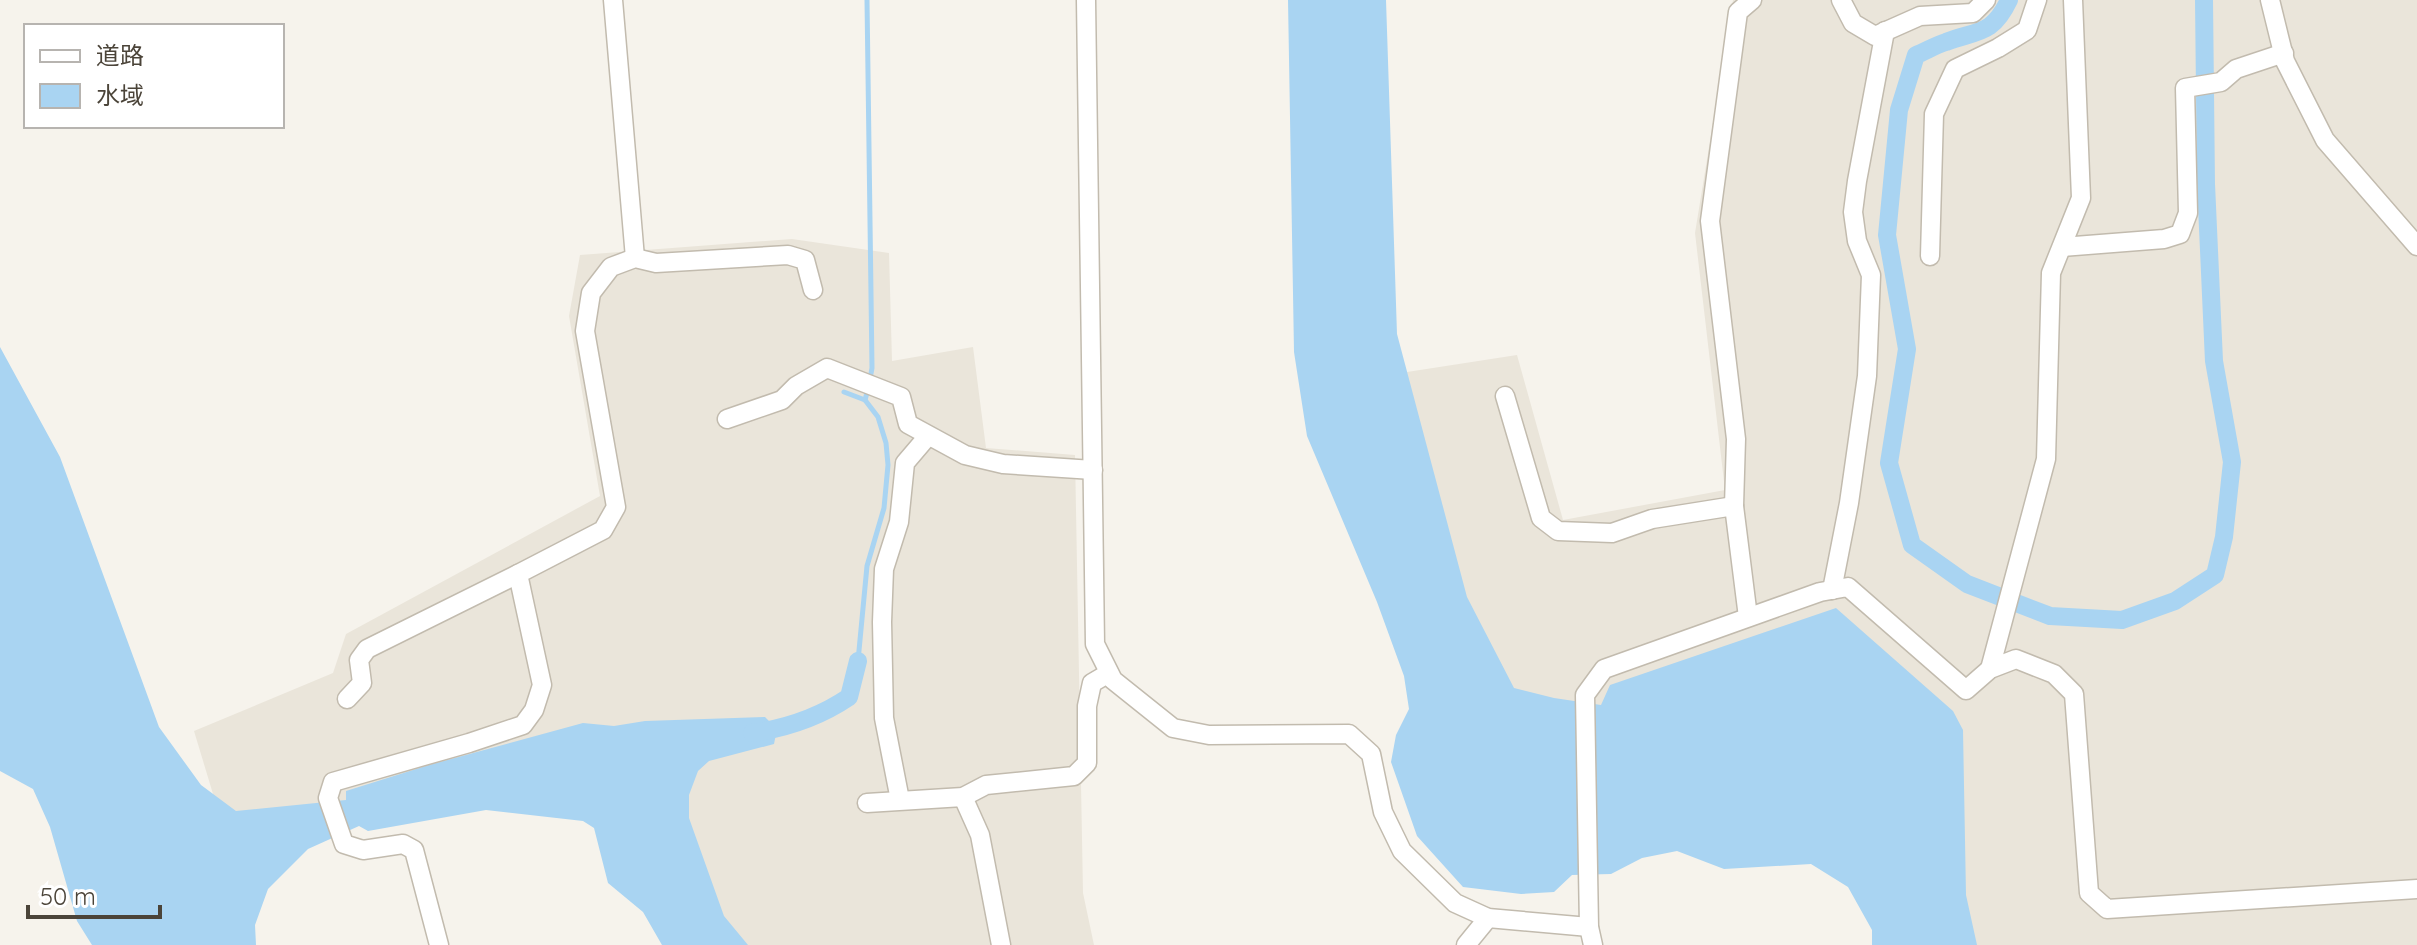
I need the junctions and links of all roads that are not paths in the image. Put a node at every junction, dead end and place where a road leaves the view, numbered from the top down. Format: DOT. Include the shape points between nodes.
graph roads {
  1 [pos="613,0"];
  2 [pos="1086,0"];
  3 [pos="1752,0"];
  4 [pos="1841,0"];
  5 [pos="1986,0"];
  6 [pos="2037,0"];
  7 [pos="2073,0"];
  8 [pos="2270,0"];
  9 [pos="1885,31"];
  10 [pos="2284,53"];
  11 [pos="2417,246"];
  12 [pos="2062,247"];
  13 [pos="1930,256"];
  14 [pos="635,258"];
  15 [pos="813,290"];
  16 [pos="1505,396"];
  17 [pos="727,419"];
  18 [pos="928,436"];
  19 [pos="1093,470"];
  20 [pos="1734,506"];
  21 [pos="518,574"];
  22 [pos="1832,590"];
  23 [pos="1748,617"];
  24 [pos="1990,669"];
  25 [pos="1109,673"];
  26 [pos="347,699"];
  27 [pos="963,797"];
  28 [pos="900,800"];
  29 [pos="867,803"];
  30 [pos="2417,889"];
  31 [pos="1488,918"];
  32 [pos="1591,936"];
  33 [pos="439,945"];
  34 [pos="1001,945"];
  35 [pos="1466,945"];
  1 -- 14 [label="street"];
  2 -- 19 [label="street"];
  3 -- 20 [label="street" via="1738,12 1710,221 1736,439"];
  4 -- 9 [label="street" via="1853,23 1875,36"];
  5 -- 9 [label="street" via="1973,13 1920,16"];
  6 -- 13 [label="street" via="2027,30 1955,69 1934,114"];
  7 -- 12 [label="street" via="2081,198"];
  8 -- 10 [label="street"];
  9 -- 22 [label="street" via="1853,212 1857,241 1871,275 1867,376"];
  10 -- 11 [label="street" via="2325,140"];
  10 -- 12 [label="street" via="2236,69 2221,82 2185,88 2188,213 2180,234"];
  12 -- 24 [label="street" via="2051,273 2046,459"];
  14 -- 15 [label="street" via="656,263 788,255 805,260"];
  14 -- 21 [label="street" via="611,267 591,293 585,331 616,507 603,530"];
  16 -- 20 [label="street" via="1541,518 1558,531 1612,533 1652,519"];
  17 -- 18 [label="street" via="782,400 827,368 901,397 908,424"];
  18 -- 19 [label="street" via="965,455 1003,464"];
  18 -- 28 [label="street" via="905,463 899,522 884,569 884,718"];
  19 -- 25 [label="street" via="1095,644"];
  20 -- 23 [label="street"];
  21 -- 26 [label="street" via="367,649 359,660 362,683"];
  21 -- 33 [label="street" via="542,685 523,725 333,782 328,798 344,844 363,850 403,844 414,850"];
  22 -- 23 [label="street"];
  22 -- 24 [label="street" via="1848,587 1966,690"];
  23 -- 32 [label="street" via="1604,669 1585,695"];
  24 -- 30 [label="street" via="2016,659 2054,674 2074,694 2089,893 2107,909"];
  25 -- 27 [label="street" via="1092,683 1087,763 1074,776 986,785"];
  25 -- 31 [label="street" via="1173,728 1209,735 1349,734 1371,754 1383,812 1402,851 1455,903"];
  27 -- 28 [label="street"];
  27 -- 34 [label="street" via="980,835"];
  28 -- 29 [label="street"];
  31 -- 32 [label="street"];
  31 -- 35 [label="street"];
}
